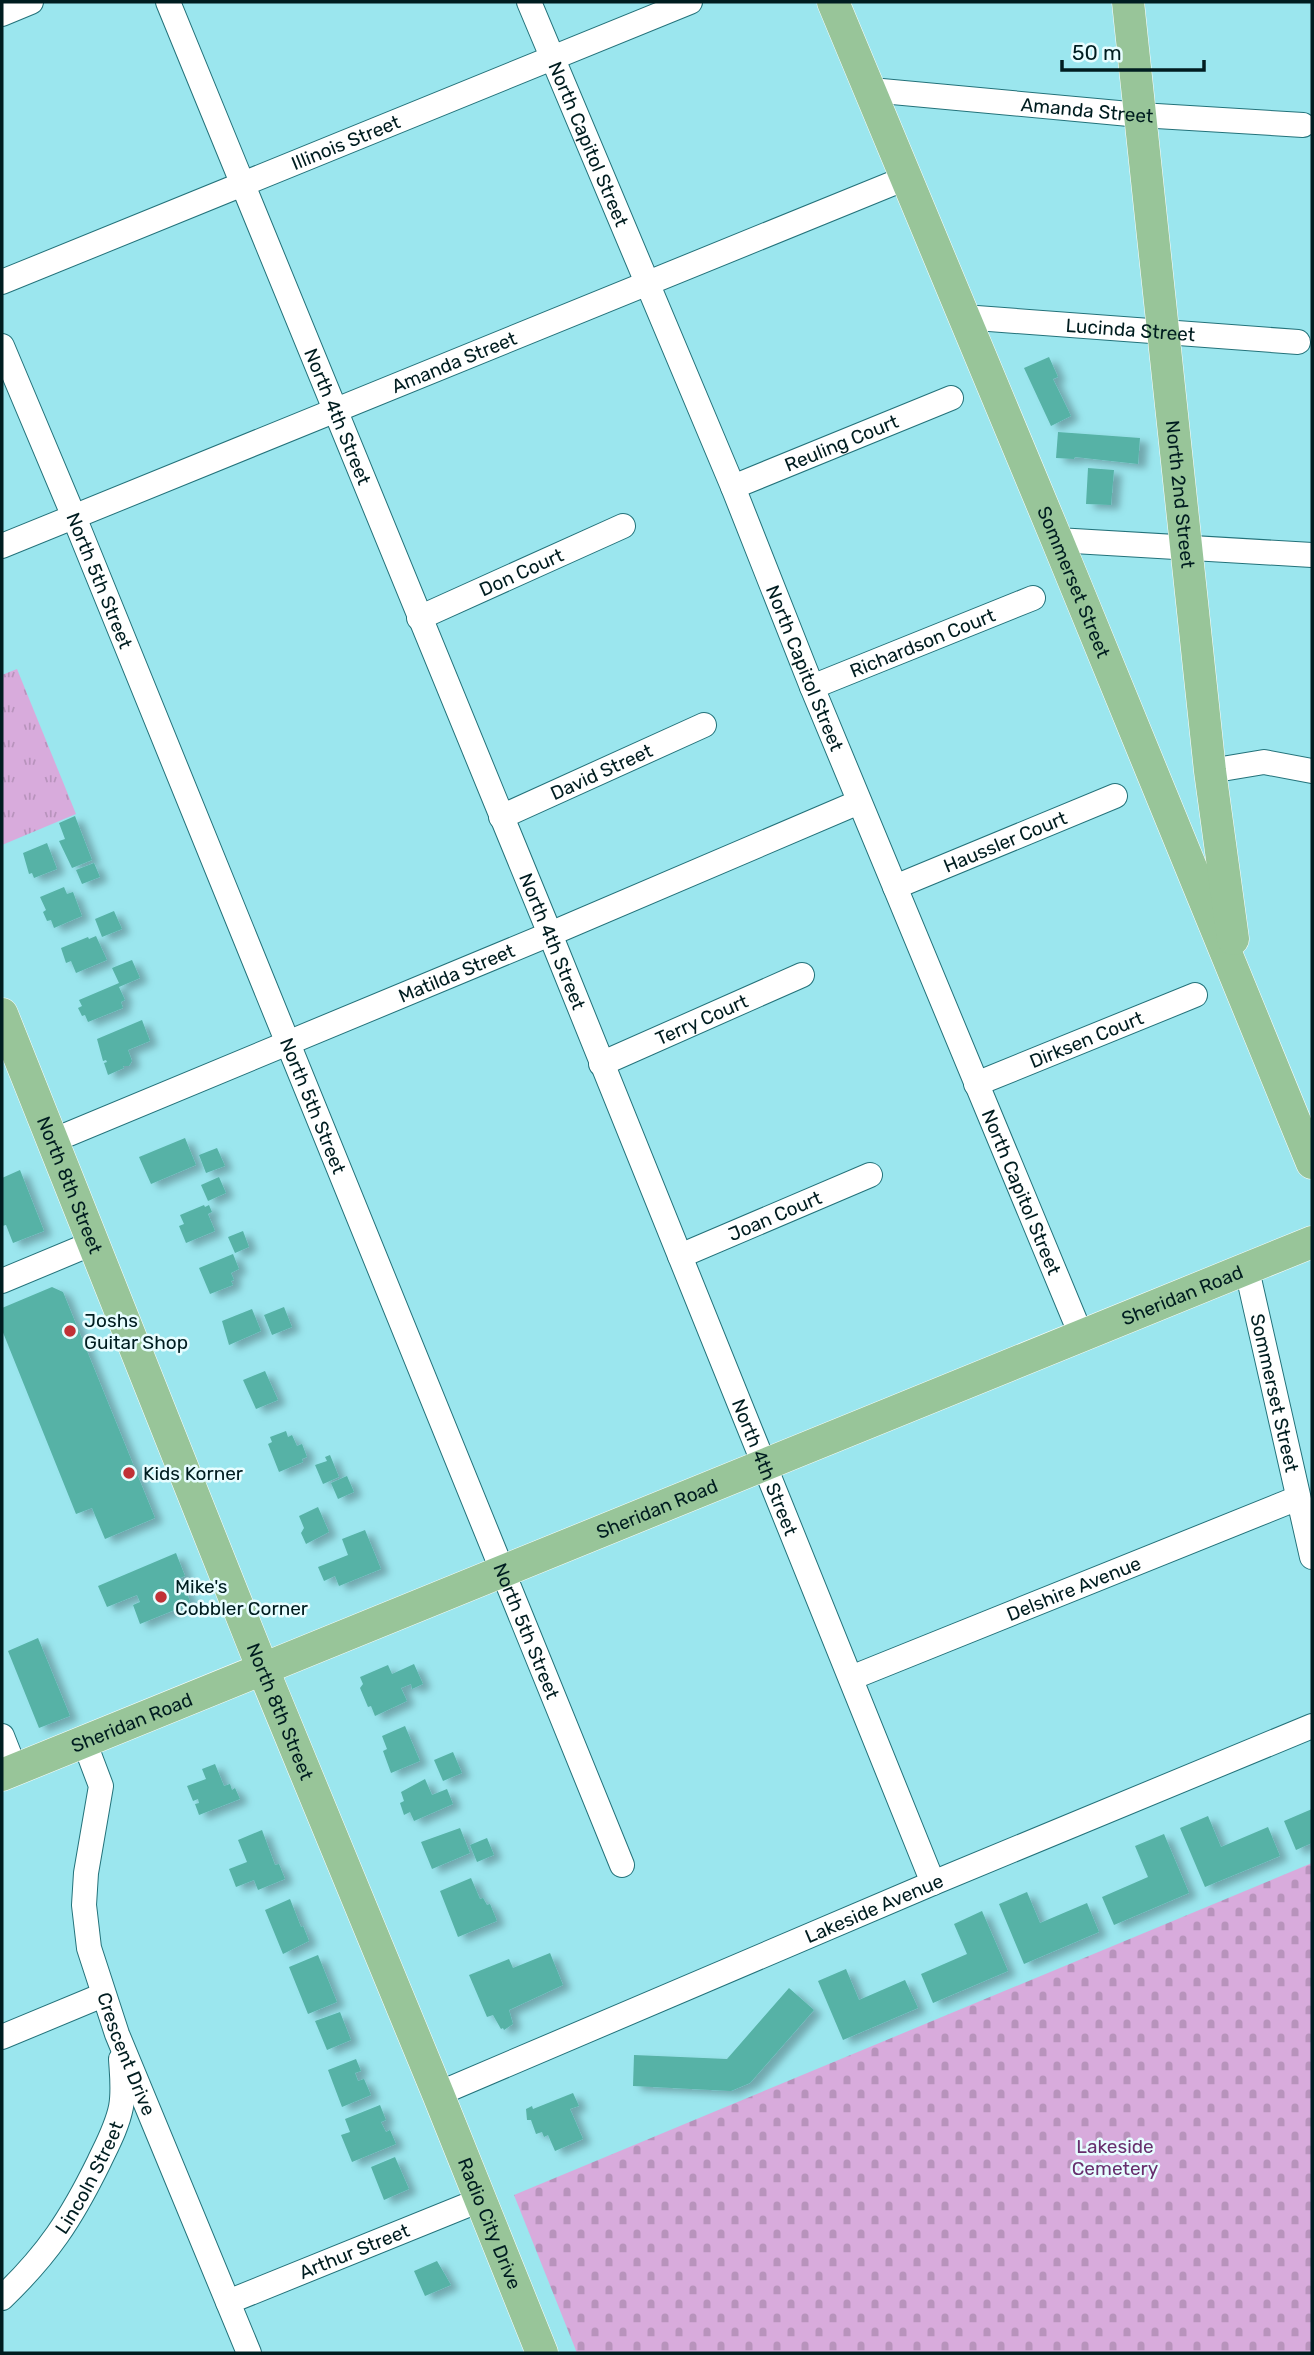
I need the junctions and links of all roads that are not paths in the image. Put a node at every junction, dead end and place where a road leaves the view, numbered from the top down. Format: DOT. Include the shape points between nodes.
graph roads {
  1 [pos="31,2"];
  2 [pos="168,2"];
  3 [pos="529,2"];
  4 [pos="690,2"];
  5 [pos="833,2"];
  6 [pos="1128,2"];
  7 [pos="2,13"];
  8 [pos="552,58"];
  9 [pos="871,90"];
  10 [pos="1140,115"];
  11 [pos="1303,125"];
  12 [pos="906,178"];
  13 [pos="243,183"];
  14 [pos="2,282"];
  15 [pos="647,284"];
  16 [pos="963,317"];
  17 [pos="1163,333"];
  18 [pos="1298,342"];
  19 [pos="2,346"];
  20 [pos="951,398"];
  21 [pos="336,411"];
  22 [pos="733,487"];
  23 [pos="74,517"];
  24 [pos="623,526"];
  25 [pos="1057,540"];
  26 [pos="2,545"];
  27 [pos="1186,546"];
  28 [pos="1312,555"];
  29 [pos="1033,598"];
  30 [pos="419,618"];
  31 [pos="812,687"];
  32 [pos="704,725"];
  33 [pos="1210,771"];
  34 [pos="1312,771"];
  35 [pos="1115,796"];
  36 [pos="859,802"];
  37 [pos="501,817"];
  38 [pos="895,887"];
  39 [pos="550,934"];
  40 [pos="802,975"];
  41 [pos="1239,987"];
  42 [pos="1195,995"];
  43 [pos="2,1014"];
  44 [pos="288,1043"];
  45 [pos="601,1064"];
  46 [pos="976,1084"];
  47 [pos="52,1141"];
  48 [pos="1312,1163"];
  49 [pos="870,1175"];
  50 [pos="1312,1242"];
  51 [pos="93,1243"];
  52 [pos="680,1255"];
  53 [pos="1247,1270"];
  54 [pos="2,1281"];
  55 [pos="1081,1335"];
  56 [pos="764,1465"];
  57 [pos="1298,1498"];
  58 [pos="1312,1557"];
  59 [pos="503,1571"];
  60 [pos="262,1667"];
  61 [pos="851,1678"];
  62 [pos="1312,1726"];
  63 [pos="2,1736"];
  64 [pos="84,1741"];
  65 [pos="8,1772"];
  66 [pos="622,1865"];
  67 [pos="933,1883"];
  68 [pos="103,1996"];
  69 [pos="117,2034"];
  70 [pos="2,2037"];
  71 [pos="438,2094"];
  72 [pos="480,2200"];
  73 [pos="2,2298"];
  74 [pos="228,2302"];
  75 [pos="249,2353"];
  76 [pos="542,2353"];
  1 -- 7 [label="street"];
  2 -- 13 [label="street, North 4th Street"];
  3 -- 8 [label="street, North Capitol Street"];
  4 -- 8 [label="street, Illinois Street"];
  5 -- 9 [label="main road, Sommerset Street"];
  6 -- 10 [label="main road, North 2nd Street"];
  8 -- 13 [label="street, Illinois Street"];
  8 -- 15 [label="street, North Capitol Street"];
  9 -- 10 [label="street, Amanda Street"];
  9 -- 12 [label="main road, Sommerset Street"];
  10 -- 11 [label="street, Amanda Street"];
  10 -- 17 [label="main road, North 2nd Street"];
  12 -- 15 [label="street, Amanda Street"];
  12 -- 16 [label="main road, Sommerset Street"];
  13 -- 14 [label="street, Illinois Street"];
  13 -- 21 [label="street, North 4th Street"];
  15 -- 21 [label="street, Amanda Street"];
  15 -- 22 [label="street, North Capitol Street"];
  16 -- 17 [label="street, Lucinda Street"];
  16 -- 25 [label="main road, Sommerset Street"];
  17 -- 18 [label="street, Lucinda Street"];
  17 -- 27 [label="main road, North 2nd Street"];
  19 -- 23 [label="street, North 5th Street"];
  20 -- 22 [label="street, Reuling Court"];
  21 -- 23 [label="street, Amanda Street"];
  21 -- 30 [label="street, North 4th Street"];
  22 -- 31 [label="street, North Capitol Street"];
  23 -- 26 [label="street, Amanda Street"];
  23 -- 44 [label="street, North 5th Street"];
  24 -- 30 [label="street, Don Court"];
  25 -- 27 [label="street"];
  25 -- 41 [label="main road, Sommerset Street"];
  27 -- 28 [label="street"];
  27 -- 33 [label="main road, North 2nd Street"];
  29 -- 31 [label="street, Richardson Court"];
  30 -- 37 [label="street, North 4th Street"];
  31 -- 36 [label="street, North Capitol Street"];
  32 -- 37 [label="street, David Street"];
  33 -- 34 [label="street" via="1264,762"];
  33 -- 41 [label="main road, North 2nd Street"];
  35 -- 38 [label="street, Haussler Court"];
  36 -- 38 [label="street, North Capitol Street"];
  36 -- 39 [label="street, Matilda Street"];
  37 -- 39 [label="street, North 4th Street"];
  38 -- 46 [label="street, North Capitol Street"];
  39 -- 44 [label="street, Matilda Street"];
  39 -- 45 [label="street, North 4th Street"];
  40 -- 45 [label="street, Terry Court"];
  41 -- 48 [label="main road, Sommerset Street"];
  42 -- 46 [label="street, Dirksen Court"];
  43 -- 47 [label="main road, North 8th Street"];
  44 -- 47 [label="street, Matilda Street"];
  44 -- 59 [label="street, North 5th Street"];
  45 -- 52 [label="street, North 4th Street"];
  46 -- 55 [label="street, North Capitol Street"];
  47 -- 51 [label="main road, North 8th Street"];
  49 -- 52 [label="street, Joan Court"];
  50 -- 53 [label="main road, Sheridan Road"];
  51 -- 54 [label="street"];
  51 -- 60 [label="main road, North 8th Street"];
  52 -- 56 [label="street, North 4th Street"];
  53 -- 55 [label="main road, Sheridan Road"];
  53 -- 57 [label="street, Sommerset Street"];
  55 -- 56 [label="main road, Sheridan Road"];
  56 -- 59 [label="main road, Sheridan Road"];
  56 -- 61 [label="street, North 4th Street"];
  57 -- 58 [label="street, Sommerset Street"];
  57 -- 61 [label="street, Delshire Avenue"];
  59 -- 60 [label="main road, Sheridan Road"];
  59 -- 66 [label="street, North 5th Street"];
  60 -- 64 [label="main road, Sheridan Road"];
  60 -- 71 [label="main road, North 8th Street"];
  61 -- 67 [label="street, North 4th Street"];
  62 -- 67 [label="street, Lakeside Avenue"];
  63 -- 65 [label="street"];
  64 -- 65 [label="main road, Sheridan Road"];
  64 -- 68 [label="street, Crescent Drive" via="100,1786 84,1905 89,1948"];
  67 -- 71 [label="street, Lakeside Avenue"];
  68 -- 69 [label="street, Crescent Drive"];
  68 -- 70 [label="street"];
  69 -- 73 [label="street, Lincoln Street" via="122,2093 109,2141 59,2235"];
  69 -- 74 [label="street, Crescent Drive"];
  71 -- 72 [label="main road, Radio City Drive"];
  72 -- 74 [label="street, Arthur Street"];
  72 -- 76 [label="main road, Radio City Drive"];
  74 -- 75 [label="street, Crescent Drive"];
}
